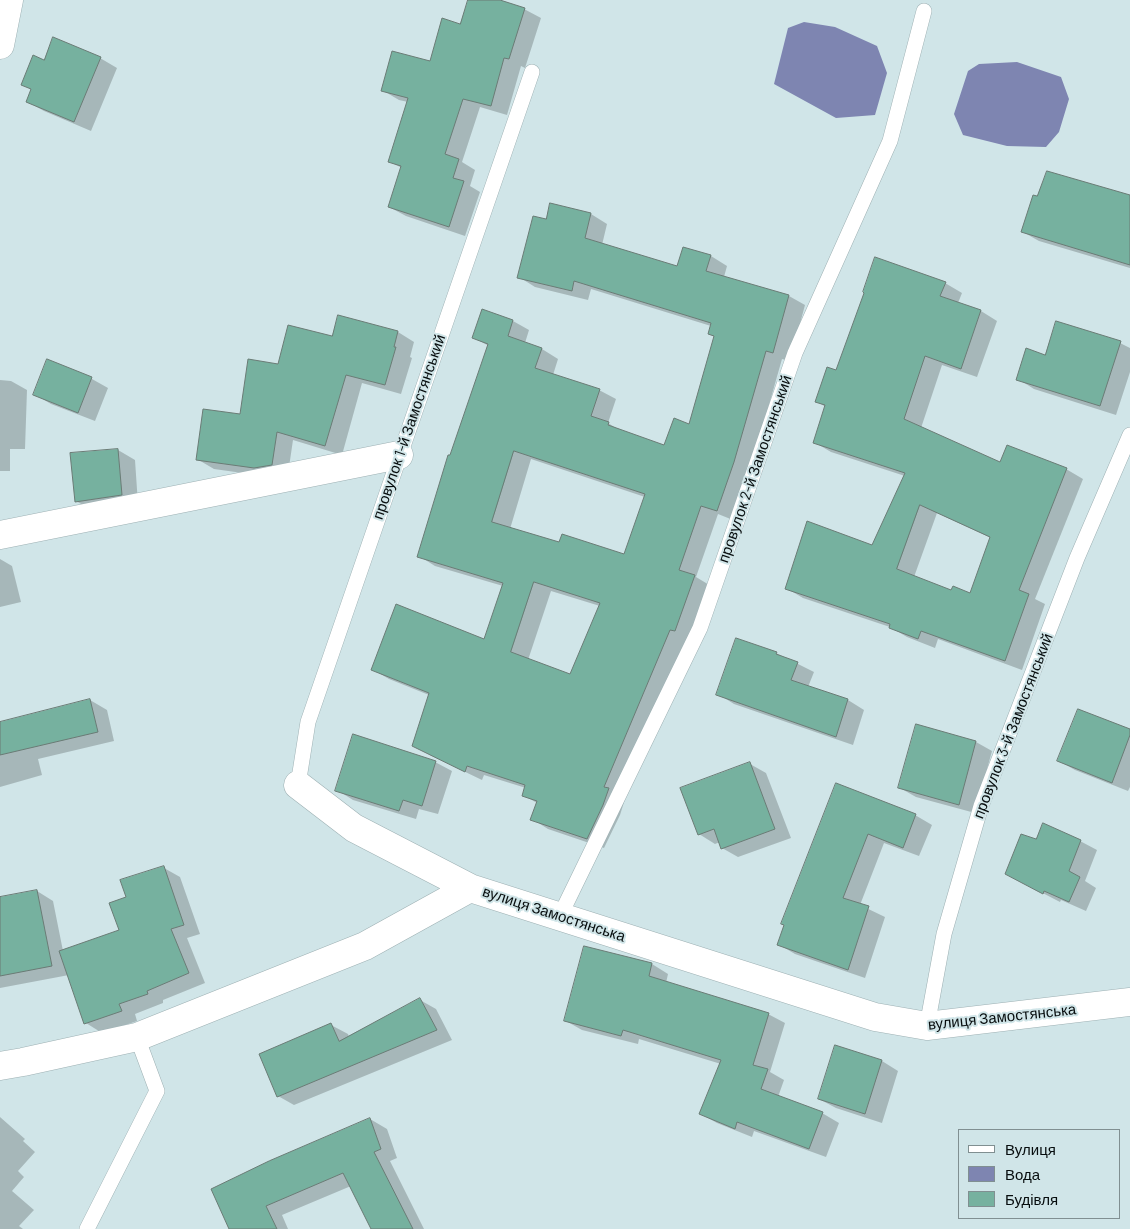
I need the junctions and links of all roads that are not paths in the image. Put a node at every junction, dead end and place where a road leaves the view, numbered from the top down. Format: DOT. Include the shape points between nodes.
graph roads {
  1 [pos="10,0"];
  2 [pos="924,12"];
  3 [pos="0,45"];
  4 [pos="532,72"];
  5 [pos="1130,435"];
  6 [pos="399,455"];
  7 [pos="0,535"];
  8 [pos="298,785"];
  9 [pos="470,888"];
  10 [pos="560,916"];
  11 [pos="1130,1002"];
  12 [pos="927,1026"];
  13 [pos="137,1037"];
  14 [pos="0,1066"];
  15 [pos="87,1229"];
  1 -- 3 [label="street"];
  2 -- 10 [label="lane, провулок 2-й Замостянський" via="890,140 795,353 700,628"];
  4 -- 6 [label="lane, провулок 1-й Замостянський"];
  5 -- 12 [label="lane, провулок 3-й Замостянський" via="1077,558 981,806 944,934"];
  6 -- 7 [label="street"];
  6 -- 8 [label="lane, провулок 1-й Замостянський" via="308,722"];
  8 -- 9 [label="street" via="354,828"];
  9 -- 10 [label="street, вулиця Замостянська"];
  9 -- 13 [label="street, вулиця Замостянська" via="365,946"];
  10 -- 12 [label="street, вулиця Замостянська" via="875,1017"];
  11 -- 12 [label="street, вулиця Замостянська"];
  13 -- 14 [label="street, вулиця Замостянська"];
  13 -- 15 [label="lane" via="157,1091"];
}
